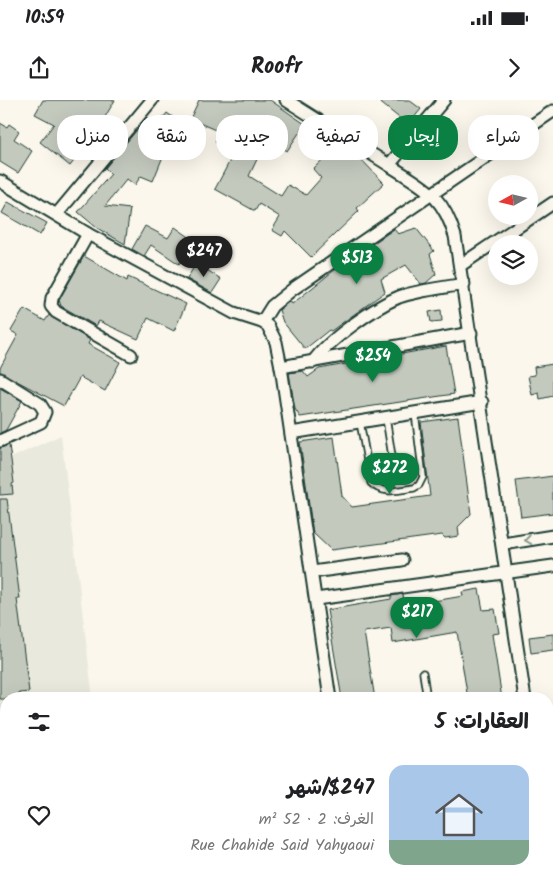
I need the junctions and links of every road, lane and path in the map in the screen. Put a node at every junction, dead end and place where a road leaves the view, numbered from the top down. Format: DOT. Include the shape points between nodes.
graph roads {
  1 [pos="152,100"];
  2 [pos="286,100"];
  3 [pos="444,100"];
  4 [pos="553,111"];
  5 [pos="389,165"];
  6 [pos="0,181"];
  7 [pos="433,194"];
  8 [pos="553,203"];
  9 [pos="57,214"];
  10 [pos="88,234"];
  11 [pos="461,265"];
  12 [pos="464,284"];
  13 [pos="262,322"];
  14 [pos="471,333"];
  15 [pos="131,355"];
  16 [pos="313,362"];
  17 [pos="281,367"];
  18 [pos="0,379"];
  19 [pos="482,402"];
  20 [pos="415,413"];
  21 [pos="386,418"];
  22 [pos="360,422"];
  23 [pos="291,433"];
  24 [pos="0,442"];
  25 [pos="394,469"];
  26 [pos="553,536"];
  27 [pos="503,544"];
  28 [pos="402,560"];
  29 [pos="553,566"];
  30 [pos="312,572"];
  31 [pos="508,574"];
  32 [pos="316,599"];
  33 [pos="423,673"];
  34 [pos="329,692"];
  35 [pos="426,692"];
  36 [pos="524,692"];
  1 -- 9 [label="street"];
  2 -- 5 [label="street"];
  3 -- 5 [label="street"];
  4 -- 7 [label="street"];
  5 -- 7 [label="street"];
  6 -- 9 [label="street"];
  7 -- 11 [label="street" via="452,224"];
  7 -- 13 [label="street" via="293,289 272,306"];
  8 -- 11 [label="street"];
  9 -- 10 [label="street"];
  10 -- 13 [label="street" via="234,313"];
  10 -- 15 [label="street" via="52,298 51,306 56,312"];
  11 -- 12 [label="street"];
  12 -- 14 [label="street"];
  12 -- 16 [label="street" via="408,294 391,301 334,339"];
  13 -- 17 [label="street" via="273,334"];
  14 -- 16 [label="street"];
  14 -- 19 [label="street"];
  16 -- 17 [label="street"];
  17 -- 23 [label="street"];
  18 -- 24 [label="street" via="40,404 45,412 41,422"];
  19 -- 20 [label="street"];
  19 -- 27 [label="street"];
  20 -- 21 [label="street"];
  20 -- 22 [label="lane" via="423,477 414,488 384,491 374,487 368,473"];
  21 -- 22 [label="street"];
  21 -- 25 [label="lane"];
  22 -- 23 [label="street"];
  23 -- 30 [label="street"];
  26 -- 27 [label="street, one-way"];
  27 -- 31 [label="street"];
  28 -- 30 [label="street"];
  29 -- 31 [label="street"];
  30 -- 32 [label="street"];
  31 -- 32 [label="street"];
  31 -- 36 [label="street"];
  32 -- 34 [label="street"];
  33 -- 35 [label="lane"];
}
